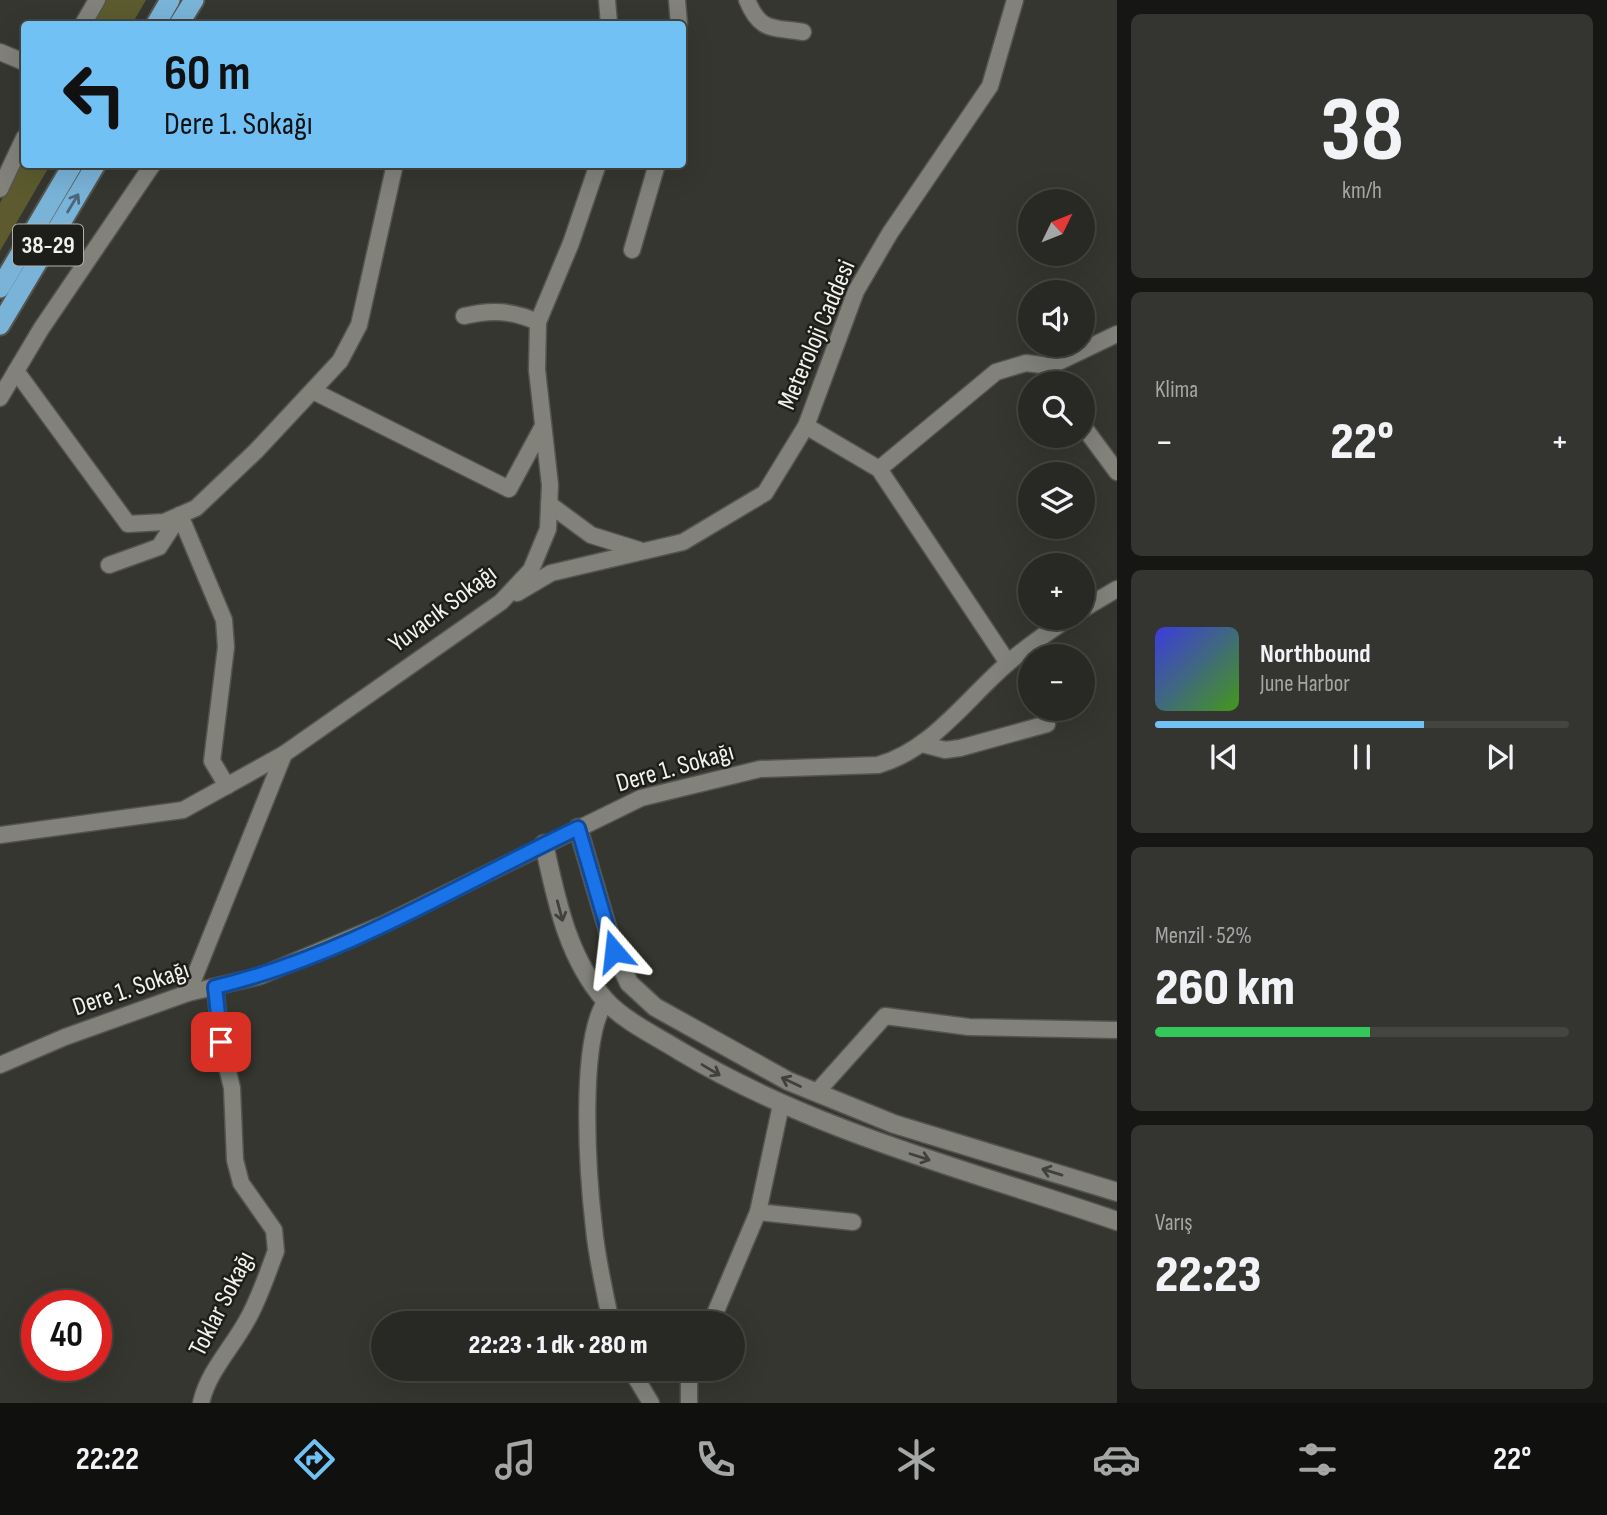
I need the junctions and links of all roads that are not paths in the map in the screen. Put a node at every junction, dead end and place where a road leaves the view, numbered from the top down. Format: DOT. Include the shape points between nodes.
graph roads {
  1 [pos="97,0"];
  2 [pos="170,0"];
  3 [pos="194,0"];
  4 [pos="607,0"];
  5 [pos="677,0"];
  6 [pos="747,0"];
  7 [pos="1015,0"];
  8 [pos="85,21"];
  9 [pos="158,21"];
  10 [pos="181,21"];
  11 [pos="609,21"];
  12 [pos="679,21"];
  13 [pos="803,32"];
  14 [pos="0,52"];
  15 [pos="21,61"];
  16 [pos="21,144"];
  17 [pos="71,168"];
  18 [pos="94,168"];
  19 [pos="150,168"];
  20 [pos="394,168"];
  21 [pos="597,168"];
  22 [pos="656,168"];
  23 [pos="0,189"];
  24 [pos="632,250"];
  25 [pos="0,288"];
  26 [pos="464,316"];
  27 [pos="538,322"];
  28 [pos="0,325"];
  29 [pos="1117,334"];
  30 [pos="1050,366"];
  31 [pos="16,371"];
  32 [pos="1053,371"];
  33 [pos="313,391"];
  34 [pos="0,398"];
  35 [pos="543,426"];
  36 [pos="806,426"];
  37 [pos="1095,442"];
  38 [pos="878,469"];
  39 [pos="1117,472"];
  40 [pos="549,504"];
  41 [pos="180,515"];
  42 [pos="641,551"];
  43 [pos="109,565"];
  44 [pos="1117,589"];
  45 [pos="501,602"];
  46 [pos="1095,602"];
  47 [pos="1053,630"];
  48 [pos="1008,663"];
  49 [pos="1047,724"];
  50 [pos="922,744"];
  51 [pos="284,754"];
  52 [pos="227,786"];
  53 [pos="578,828"];
  54 [pos="0,835"];
  55 [pos="544,844"];
  56 [pos="215,987"];
  57 [pos="188,993"];
  58 [pos="606,1001"];
  59 [pos="1117,1030"];
  60 [pos="0,1065"];
  61 [pos="816,1093"];
  62 [pos="781,1105"];
  63 [pos="1117,1192"];
  64 [pos="758,1212"];
  65 [pos="1117,1221"];
  66 [pos="853,1222"];
  67 [pos="609,1311"];
  68 [pos="716,1311"];
  69 [pos="638,1381"];
  70 [pos="690,1381"];
  71 [pos="201,1403"];
  72 [pos="651,1403"];
  73 [pos="689,1403"];
  1 -- 8 [label="street"];
  2 -- 9 [label="highway"];
  3 -- 10 [label="highway"];
  4 -- 11 [label="street"];
  5 -- 12 [label="street"];
  6 -- 13 [label="street" via="763,26"];
  7 -- 36 [label="street, Meteroloji Caddesi" via="990,86 856,291"];
  14 -- 15 [label="street"];
  16 -- 23 [label="street"];
  17 -- 25 [label="highway, 38-29"];
  28 -- 18 [label="highway, 38-29, one-way"];
  19 -- 31 [label="street"];
  20 -- 33 [label="street" via="359,325 340,361"];
  21 -- 27 [label="street, Yuvacık Sokağı"];
  22 -- 24 [label="street"];
  26 -- 27 [label="street" via="489,310 515,312"];
  27 -- 35 [label="street, Yuvacık Sokağı"];
  29 -- 30 [label="street"];
  30 -- 32 [label="street"];
  30 -- 38 [label="street" via="1026,363 996,372"];
  31 -- 34 [label="street"];
  31 -- 41 [label="street" via="128,524 164,522"];
  33 -- 35 [label="street" via="509,489"];
  33 -- 41 [label="street" via="196,508"];
  35 -- 40 [label="street, Yuvacık Sokağı"];
  36 -- 38 [label="street"];
  36 -- 42 [label="street, Meteroloji Caddesi" via="765,492 682,542"];
  37 -- 39 [label="street"];
  38 -- 48 [label="street"];
  40 -- 42 [label="street" via="591,535"];
  40 -- 45 [label="street, Yuvacık Sokağı" via="548,529 531,570"];
  41 -- 43 [label="street" via="159,547"];
  41 -- 52 [label="street" via="224,620 226,647 212,761"];
  42 -- 45 [label="street, Meteroloji Caddesi" via="551,573"];
  44 -- 46 [label="street"];
  45 -- 51 [label="street, Yuvacık Sokağı"];
  47 -- 48 [label="street, Dere 1. Sokağı"];
  48 -- 50 [label="street, Dere 1. Sokağı"];
  49 -- 50 [label="street" via="960,748 945,750"];
  50 -- 53 [label="street, Dere 1. Sokağı" via="878,765 760,769 668,791 641,798"];
  51 -- 52 [label="street, Yuvacık Sokağı"];
  51 -- 57 [label="street"];
  52 -- 54 [label="street, Yuvacık Sokağı" via="183,810"];
  53 -- 55 [label="street, Dere 1. Sokağı"];
  61 -- 53 [label="street, one-way" via="655,1007 629,983 614,951"];
  55 -- 56 [label="street, Dere 1. Sokağı" via="384,924 260,976"];
  55 -- 58 [label="street, one-way" via="561,918 582,965"];
  56 -- 57 [label="street, Dere 1. Sokağı"];
  56 -- 71 [label="street, Toklar Sokağı" via="232,1088 235,1160 241,1183 277,1240 247,1321 223,1355"];
  57 -- 60 [label="street, Dere 1. Sokağı"];
  58 -- 62 [label="street, one-way" via="731,1082"];
  58 -- 67 [label="street" via="593,1027 588,1113 594,1228"];
  59 -- 61 [label="street" via="969,1027 885,1016"];
  63 -- 61 [label="street, one-way" via="894,1124"];
  62 -- 64 [label="street"];
  62 -- 65 [label="street, one-way" via="887,1147"];
  64 -- 66 [label="street"];
  64 -- 68 [label="street"];
  69 -- 72 [label="street"];
  70 -- 73 [label="street"];
}
